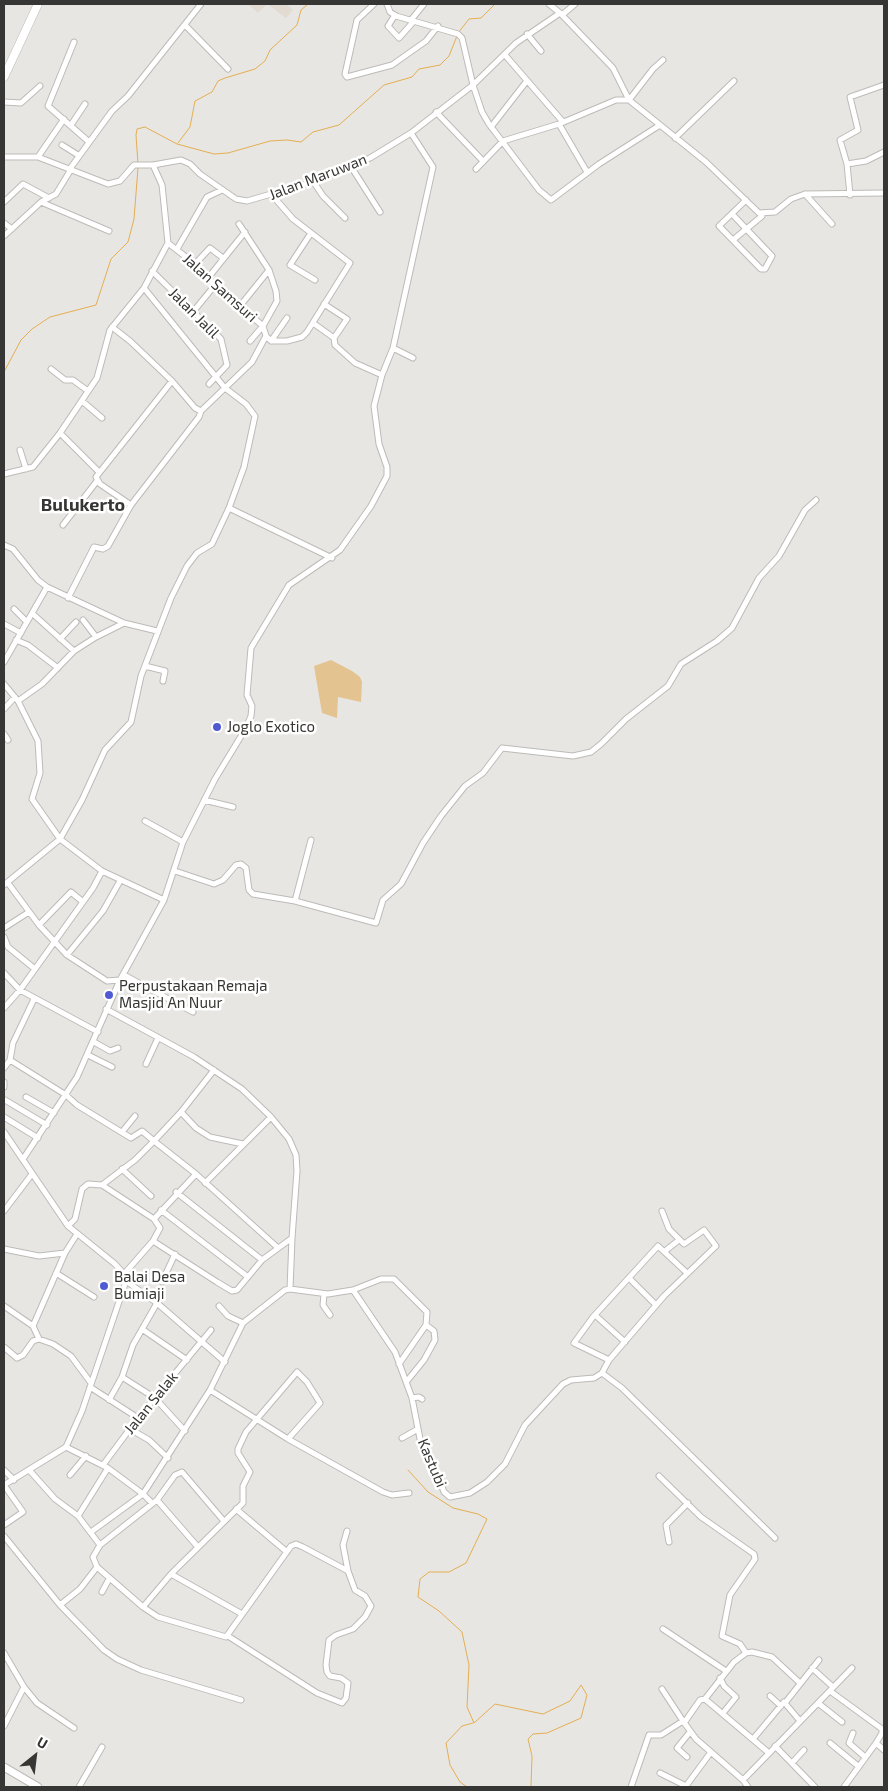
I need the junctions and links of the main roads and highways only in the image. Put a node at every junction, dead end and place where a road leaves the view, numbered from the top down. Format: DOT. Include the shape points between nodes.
graph roads {
  1 [pos="38,4"];
  2 [pos="4,77"];
  3 [pos="4,1768"];
  4 [pos="28,1785"];
  5 [pos="38,1787"];
  1 -- 2 [label="main road"];
  3 -- 4 [label="main road"];
  4 -- 5 [label="main road"];
}
